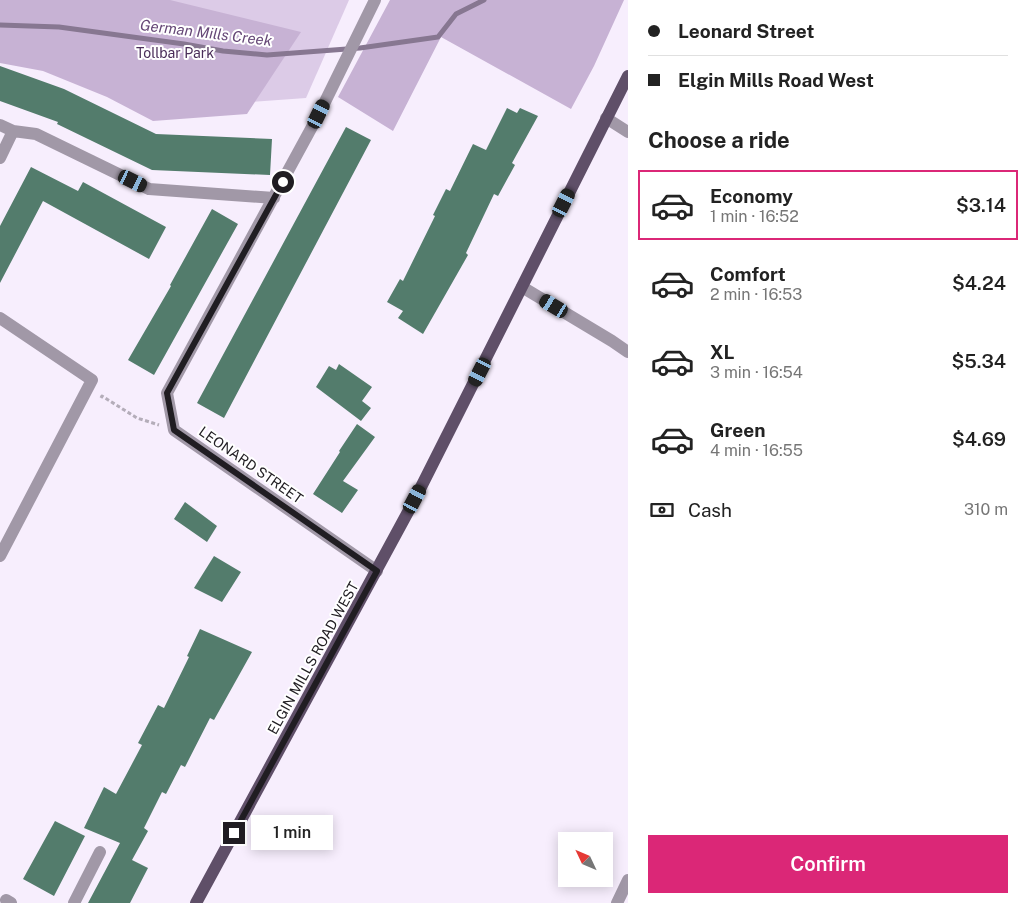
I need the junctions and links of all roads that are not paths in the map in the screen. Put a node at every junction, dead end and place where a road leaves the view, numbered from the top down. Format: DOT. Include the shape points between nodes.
graph roads {
  1 [pos="375,0"];
  2 [pos="626,84"];
  3 [pos="606,118"];
  4 [pos="0,125"];
  5 [pos="13,131"];
  6 [pos="628,132"];
  7 [pos="0,158"];
  8 [pos="274,198"];
  9 [pos="522,288"];
  10 [pos="0,318"];
  11 [pos="628,352"];
  12 [pos="0,556"];
  13 [pos="377,571"];
  14 [pos="100,852"];
  15 [pos="628,880"];
  16 [pos="74,903"];
  17 [pos="196,903"];
  18 [pos="617,903"];
  1 -- 8 [label="street"];
  2 -- 3 [label="main road, ELGIN MILLS ROAD WEST"];
  3 -- 6 [label="street"];
  3 -- 9 [label="main road, ELGIN MILLS ROAD WEST"];
  4 -- 5 [label="street"];
  5 -- 7 [label="street"];
  5 -- 8 [label="street" via="36,134 149,189"];
  8 -- 13 [label="street, LEONARD STREET" via="167,393 174,430"];
  9 -- 11 [label="street"];
  9 -- 13 [label="main road, ELGIN MILLS ROAD WEST"];
  10 -- 12 [label="street" via="92,380"];
  13 -- 17 [label="main road, ELGIN MILLS ROAD WEST"];
  14 -- 16 [label="street"];
  15 -- 18 [label="street"];
}
